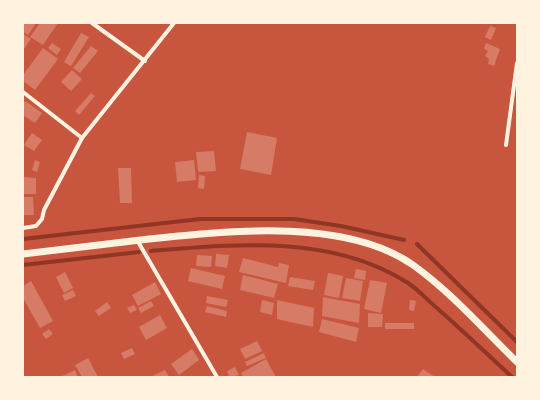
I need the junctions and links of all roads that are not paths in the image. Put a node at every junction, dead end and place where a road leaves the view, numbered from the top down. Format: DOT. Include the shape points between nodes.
graph roads {
  1 [pos="92,23"];
  2 [pos="174,23"];
  3 [pos="145,61"];
  4 [pos="517,63"];
  5 [pos="23,92"];
  6 [pos="82,138"];
  7 [pos="506,145"];
  8 [pos="23,228"];
  9 [pos="137,240"];
  10 [pos="23,254"];
  11 [pos="517,362"];
  12 [pos="217,377"];
  1 -- 3 [label="street"];
  2 -- 3 [label="street"];
  3 -- 6 [label="street"];
  4 -- 7 [label="street"];
  5 -- 6 [label="street"];
  6 -- 8 [label="street" via="44,210 42,219 36,226"];
  9 -- 10 [label="street"];
  9 -- 11 [label="street" via="204,233 281,231 311,233 364,243 390,252 412,264 444,290"];
  9 -- 12 [label="street"];
}
